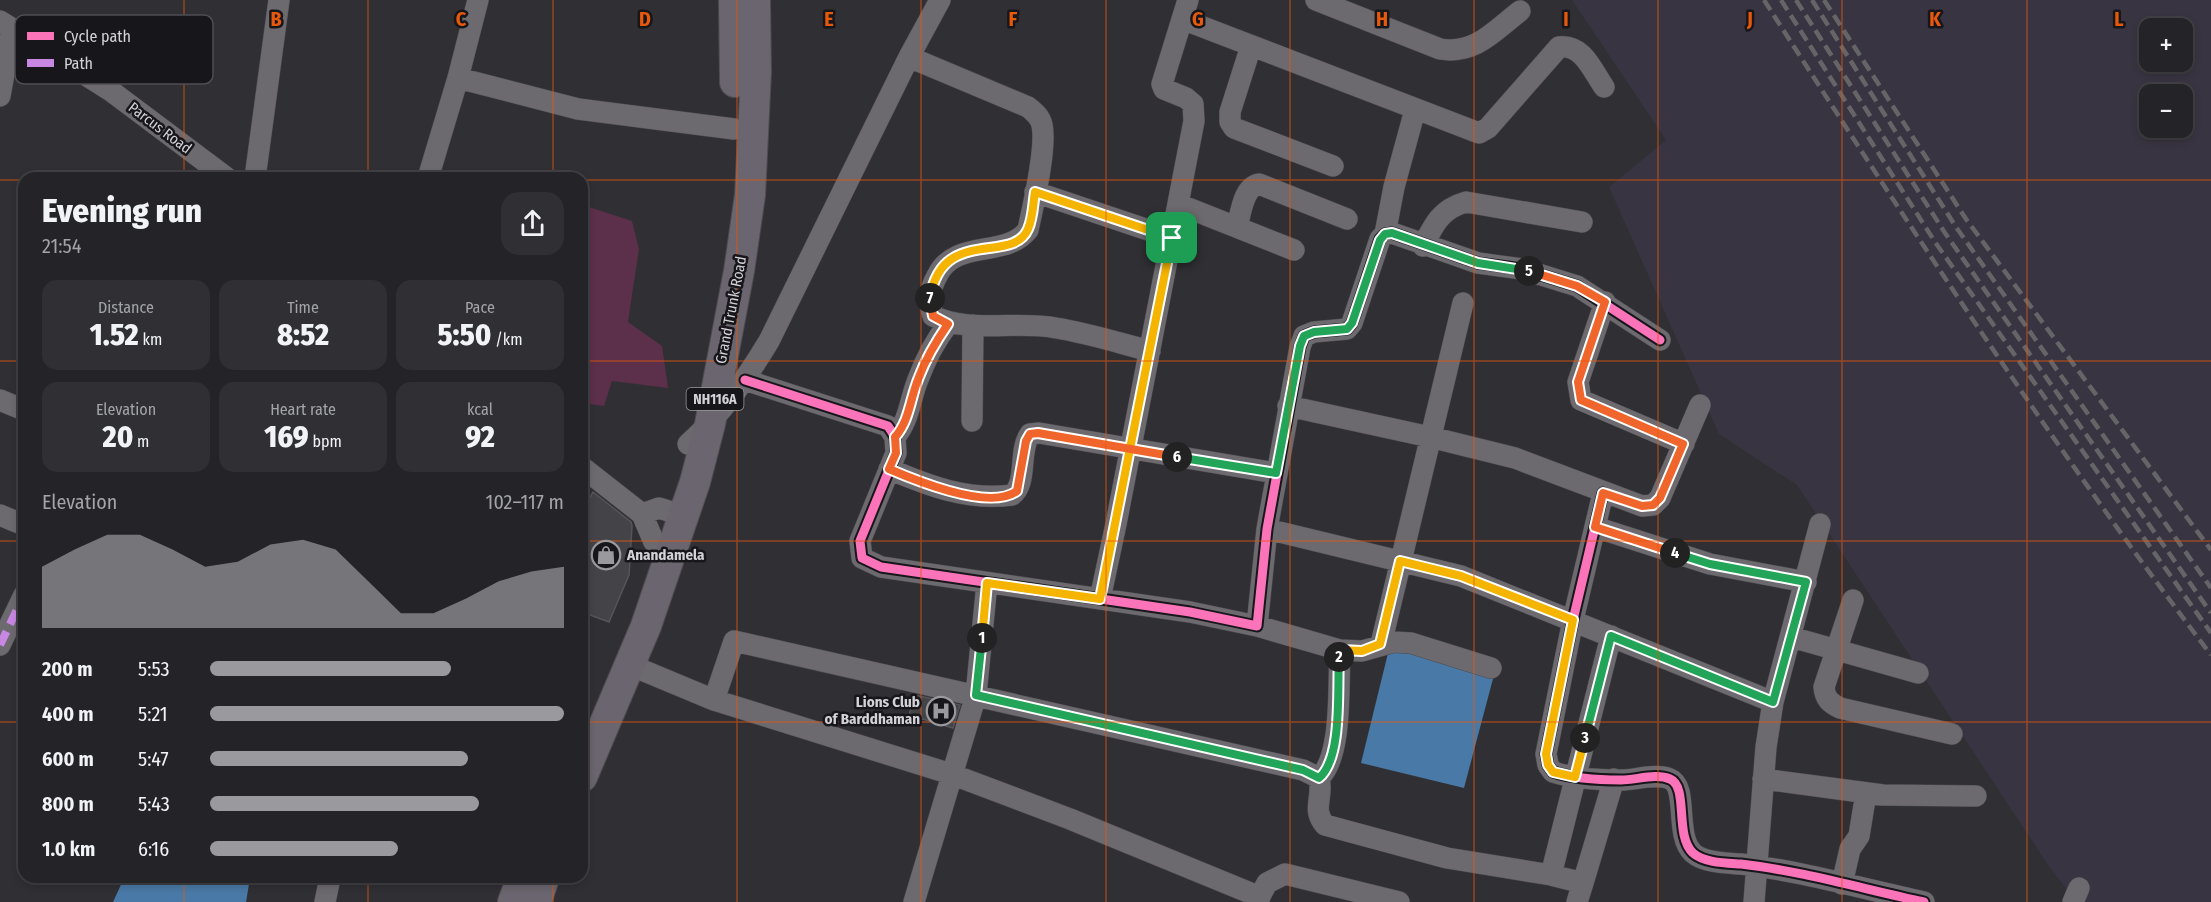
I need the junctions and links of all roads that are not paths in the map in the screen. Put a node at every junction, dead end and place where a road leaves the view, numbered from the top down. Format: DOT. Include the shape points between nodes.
graph roads {
  1 [pos="279,0"];
  2 [pos="478,0"];
  3 [pos="734,0"];
  4 [pos="755,0"];
  5 [pos="940,0"];
  6 [pos="1316,0"];
  7 [pos="1185,10"];
  8 [pos="1520,11"];
  9 [pos="6,25"];
  10 [pos="1251,46"];
  11 [pos="909,57"];
  12 [pos="458,78"];
  13 [pos="100,84"];
  14 [pos="1604,87"];
  15 [pos="0,96"];
  16 [pos="1414,110"];
  17 [pos="734,129"];
  18 [pos="1333,166"];
  19 [pos="219,172"];
  20 [pos="256,172"];
  21 [pos="430,172"];
  22 [pos="1035,192"];
  23 [pos="1178,204"];
  24 [pos="1347,219"];
  25 [pos="1582,222"];
  26 [pos="1237,227"];
  27 [pos="1385,234"];
  28 [pos="1172,238"];
  29 [pos="1423,246"];
  30 [pos="1294,250"];
  31 [pos="1605,302"];
  32 [pos="1463,303"];
  33 [pos="948,324"];
  34 [pos="973,325"];
  35 [pos="1660,340"];
  36 [pos="1150,351"];
  37 [pos="745,380"];
  38 [pos="0,400"];
  39 [pos="1700,405"];
  40 [pos="1288,406"];
  41 [pos="18,408"];
  42 [pos="972,421"];
  43 [pos="699,434"];
  44 [pos="1430,436"];
  45 [pos="895,437"];
  46 [pos="1683,444"];
  47 [pos="1130,449"];
  48 [pos="889,469"];
  49 [pos="588,470"];
  50 [pos="1276,473"];
  51 [pos="1603,493"];
  52 [pos="664,513"];
  53 [pos="0,515"];
  54 [pos="18,522"];
  55 [pos="1820,524"];
  56 [pos="1595,527"];
  57 [pos="1266,529"];
  58 [pos="663,546"];
  59 [pos="1400,561"];
  60 [pos="1806,582"];
  61 [pos="987,583"];
  62 [pos="1100,599"];
  63 [pos="1853,600"];
  64 [pos="18,606"];
  65 [pos="1573,620"];
  66 [pos="1257,626"];
  67 [pos="3,633"];
  68 [pos="1611,636"];
  69 [pos="1791,637"];
  70 [pos="1380,644"];
  71 [pos="1340,650"];
  72 [pos="1836,650"];
  73 [pos="630,665"];
  74 [pos="1491,669"];
  75 [pos="1918,673"];
  76 [pos="976,695"];
  77 [pos="714,700"];
  78 [pos="1773,702"];
  79 [pos="588,711"];
  80 [pos="1952,734"];
  81 [pos="588,763"];
  82 [pos="951,774"];
  83 [pos="1575,777"];
  84 [pos="1319,778"];
  85 [pos="1614,779"];
  86 [pos="1763,779"];
  87 [pos="1866,793"];
  88 [pos="1976,796"];
  89 [pos="1758,866"];
  90 [pos="1551,875"];
  91 [pos="329,883"];
  92 [pos="520,883"];
  93 [pos="542,883"];
  94 [pos="1842,884"];
  95 [pos="1580,893"];
  96 [pos="1258,899"];
  97 [pos="325,902"];
  98 [pos="513,902"];
  99 [pos="536,902"];
  100 [pos="914,902"];
  101 [pos="1399,902"];
  102 [pos="1754,902"];
  103 [pos="1924,902"];
  1 -- 20 [label="street"];
  2 -- 12 [label="street"];
  3 -- 17 [label="highway, Grand Trunk Road / NH116A"];
  4 -- 43 [label="highway, Grand Trunk Road / NH116A" via="756,72 744,242"];
  5 -- 11 [label="street"];
  6 -- 8 [label="street" via="1440,49 1457,52 1475,46"];
  7 -- 10 [label="street"];
  7 -- 23 [label="street" via="1162,84 1164,89 1186,98 1194,111"];
  9 -- 15 [label="street"];
  10 -- 16 [label="street"];
  10 -- 18 [label="street" via="1230,112 1234,128"];
  11 -- 22 [label="street" via="1028,107 1038,116 1043,141"];
  11 -- 37 [label="street" via="769,341"];
  12 -- 17 [label="street" via="578,109"];
  12 -- 21 [label="street"];
  13 -- 19 [label="street, Parcus Road"];
  14 -- 16 [label="street" via="1581,53 1567,46 1559,47 1488,128 1479,133"];
  16 -- 27 [label="street"];
  17 -- 43 [label="highway, Grand Trunk Road / NH116A"];
  22 -- 28 [label="street"];
  22 -- 33 [label="street" via="1028,230 1021,239 974,249 951,258 939,270 929,302 933,316"];
  23 -- 26 [label="street"];
  23 -- 28 [label="street"];
  24 -- 26 [label="street" via="1259,184 1248,190"];
  25 -- 29 [label="street" via="1466,202 1451,206 1438,217"];
  26 -- 30 [label="street"];
  27 -- 29 [label="street" via="1392,233"];
  27 -- 40 [label="street" via="1352,323 1347,329 1304,336"];
  28 -- 36 [label="street"];
  29 -- 31 [label="street" via="1478,263 1550,277"];
  31 -- 35 [label="street"];
  31 -- 46 [label="street" via="1578,382 1581,400"];
  32 -- 44 [label="street"];
  33 -- 34 [label="street"];
  33 -- 45 [label="street" via="918,378 903,428"];
  34 -- 36 [label="street" via="1056,328"];
  34 -- 42 [label="street"];
  36 -- 47 [label="street"];
  37 -- 43 [label="street"];
  37 -- 45 [label="street" via="888,426"];
  38 -- 41 [label="street"];
  39 -- 46 [label="street"];
  40 -- 44 [label="street"];
  40 -- 50 [label="street"];
  43 -- 52 [label="highway, Grand Trunk Road / NH116A"];
  44 -- 51 [label="street" via="1515,458"];
  44 -- 59 [label="street"];
  45 -- 48 [label="street" via="896,453"];
  46 -- 51 [label="street" via="1660,498 1653,505 1642,506"];
  47 -- 48 [label="street" via="1030,434 1017,491 1003,496 972,496 942,490"];
  47 -- 50 [label="street"];
  47 -- 62 [label="street"];
  48 -- 61 [label="street" via="860,541 862,558 881,567"];
  49 -- 52 [label="street"];
  50 -- 57 [label="street"];
  51 -- 56 [label="street"];
  52 -- 58 [label="highway, Grand Trunk Road / NH116A"];
  53 -- 54 [label="street"];
  55 -- 60 [label="street"];
  56 -- 60 [label="street" via="1710,564"];
  56 -- 65 [label="street"];
  57 -- 59 [label="street"];
  57 -- 66 [label="street"];
  58 -- 73 [label="highway, Grand Trunk Road / NH116A" via="646,626"];
  58 -- 79 [label="highway, Grand Trunk Road / NH116A"];
  59 -- 65 [label="street" via="1461,576"];
  59 -- 70 [label="street"];
  60 -- 69 [label="street"];
  61 -- 62 [label="street"];
  61 -- 76 [label="street"];
  62 -- 66 [label="street"];
  63 -- 72 [label="street"];
  64 -- 67 [label="street"];
  65 -- 68 [label="street"];
  65 -- 83 [label="street" via="1546,754 1553,772"];
  66 -- 71 [label="street"];
  68 -- 78 [label="street"];
  68 -- 83 [label="street"];
  69 -- 72 [label="street"];
  69 -- 78 [label="street"];
  70 -- 71 [label="street" via="1362,651"];
  70 -- 74 [label="street" via="1411,643"];
  71 -- 84 [label="street" via="1334,748 1326,772"];
  72 -- 75 [label="street"];
  72 -- 80 [label="street" via="1824,687 1824,696 1830,703"];
  73 -- 77 [label="street"];
  73 -- 81 [label="highway, Grand Trunk Road / NH116A"];
  76 -- 77 [label="street" via="734,641"];
  76 -- 82 [label="street"];
  76 -- 84 [label="street" via="1303,770"];
  77 -- 82 [label="street"];
  78 -- 86 [label="street"];
  82 -- 96 [label="street" via="1070,819"];
  82 -- 100 [label="street"];
  83 -- 85 [label="street"];
  83 -- 90 [label="street"];
  84 -- 90 [label="street" via="1316,808 1325,825 1447,858"];
  85 -- 89 [label="street" via="1672,780 1680,790 1683,840 1694,855 1711,861"];
  85 -- 95 [label="street"];
  86 -- 87 [label="street"];
  86 -- 89 [label="street"];
  87 -- 88 [label="street" via="1922,798"];
  87 -- 94 [label="street" via="1859,836 1850,849"];
  89 -- 94 [label="street"];
  89 -- 102 [label="street"];
  90 -- 95 [label="street"];
  91 -- 97 [label="street"];
  92 -- 98 [label="highway"];
  93 -- 99 [label="highway"];
  94 -- 103 [label="street"];
  96 -- 101 [label="street" via="1267,883 1285,874"];
}
